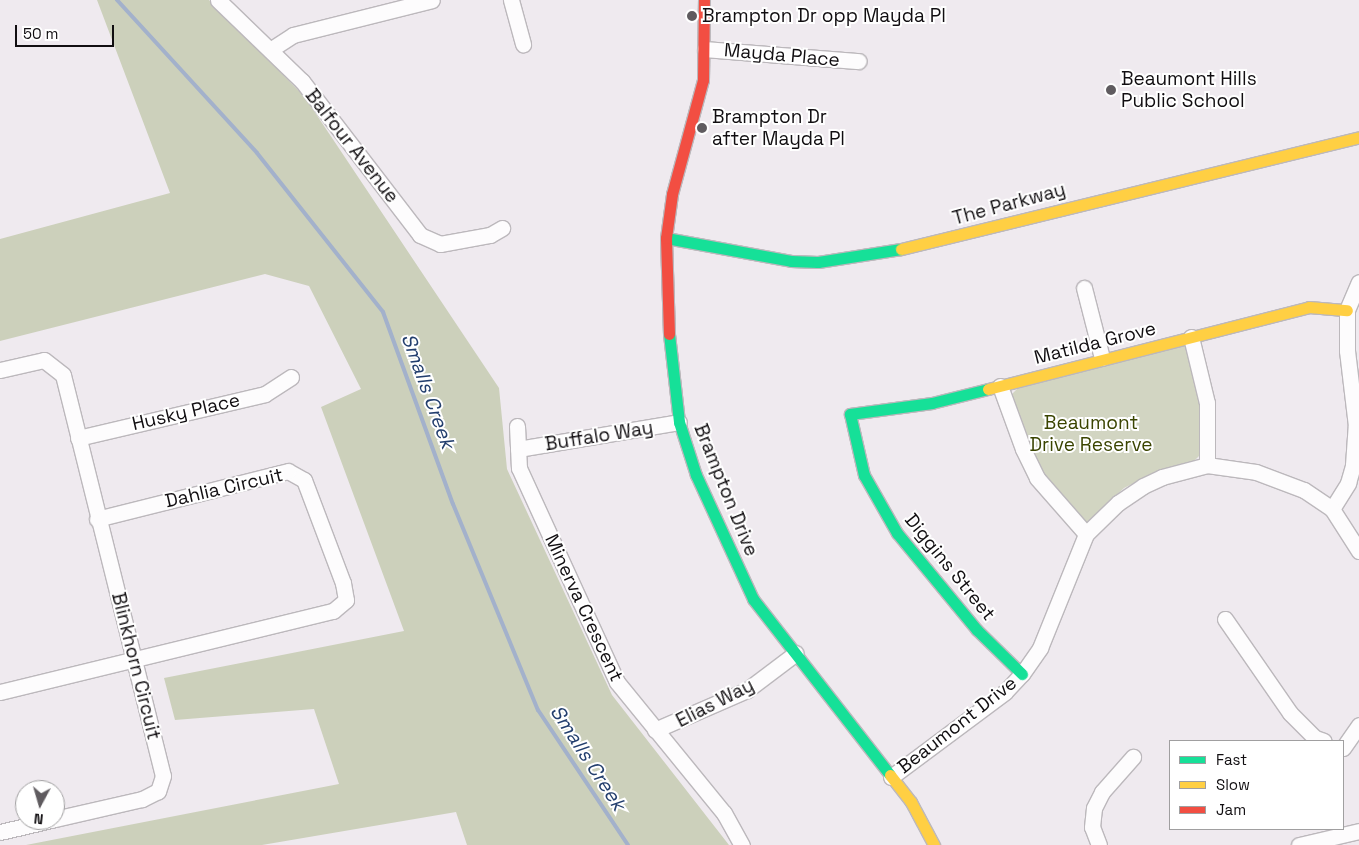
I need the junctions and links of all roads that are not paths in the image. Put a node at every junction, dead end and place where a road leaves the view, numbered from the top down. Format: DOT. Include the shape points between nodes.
graph roads {
  1 [pos="218,0"];
  2 [pos="432,0"];
  3 [pos="511,0"];
  4 [pos="704,0"];
  5 [pos="522,44"];
  6 [pos="705,49"];
  7 [pos="270,50"];
  8 [pos="859,61"];
  9 [pos="1359,136"];
  10 [pos="502,228"];
  11 [pos="666,238"];
  12 [pos="1359,282"];
  13 [pos="1084,288"];
  14 [pos="1348,310"];
  15 [pos="1191,337"];
  16 [pos="1102,358"];
  17 [pos="0,370"];
  18 [pos="290,377"];
  19 [pos="1000,386"];
  20 [pos="850,414"];
  21 [pos="679,422"];
  22 [pos="517,426"];
  23 [pos="78,438"];
  24 [pos="518,448"];
  25 [pos="1207,466"];
  26 [pos="1332,509"];
  27 [pos="97,519"];
  28 [pos="1086,534"];
  29 [pos="1359,551"];
  30 [pos="1225,619"];
  31 [pos="796,653"];
  32 [pos="135,657"];
  33 [pos="1022,674"];
  34 [pos="0,692"];
  35 [pos="1359,725"];
  36 [pos="655,730"];
  37 [pos="1321,740"];
  38 [pos="1344,747"];
  39 [pos="1134,757"];
  40 [pos="891,777"];
  41 [pos="65,817"];
  42 [pos="15,828"];
  43 [pos="1342,831"];
  44 [pos="1359,831"];
  45 [pos="0,832"];
  46 [pos="742,845"];
  47 [pos="934,845"];
  48 [pos="1099,845"];
  49 [pos="1299,845"];
  1 -- 7 [label="street, Balfour Avenue"];
  2 -- 7 [label="street" via="294,35"];
  3 -- 5 [label="street"];
  4 -- 6 [label="street, Brampton Drive"];
  6 -- 8 [label="street, Mayda Place"];
  6 -- 11 [label="street, Brampton Drive" via="701,95 672,194"];
  7 -- 10 [label="street, Balfour Avenue" via="302,81 420,235 440,244 490,235"];
  9 -- 11 [label="street, The Parkway" via="874,255 818,262 792,261"];
  11 -- 21 [label="street, Brampton Drive" via="668,323"];
  12 -- 14 [label="street"];
  13 -- 16 [label="street"];
  14 -- 15 [label="street, Matilda Grove" via="1309,307"];
  14 -- 26 [label="street" via="1347,351 1355,442 1348,483"];
  15 -- 16 [label="street, Matilda Grove"];
  15 -- 25 [label="street" via="1207,403"];
  16 -- 19 [label="street, Matilda Grove"];
  17 -- 23 [label="street, Blinkhorn Circuit" via="44,360 54,366 63,375"];
  18 -- 23 [label="street, Husky Place" via="265,394"];
  19 -- 20 [label="street, Matilda Grove" via="932,403"];
  19 -- 28 [label="street" via="1037,478"];
  20 -- 33 [label="street, Diggins Street" via="864,475 897,533 977,630"];
  21 -- 24 [label="street, Buffalo Way"];
  21 -- 31 [label="street, Brampton Drive" via="696,474 753,599"];
  22 -- 24 [label="street, Minerva Crescent"];
  23 -- 27 [label="street, Blinkhorn Circuit"];
  24 -- 36 [label="street, Minerva Crescent" via="519,468 524,481 617,682"];
  25 -- 26 [label="street, Beaumont Drive" via="1232,467 1282,481"];
  25 -- 28 [label="street, Beaumont Drive" via="1162,477 1143,486 1118,502"];
  26 -- 29 [label="street, Beaumont Drive"];
  27 -- 32 [label="street, Blinkhorn Circuit"];
  27 -- 32 [label="street, Dahlia Circuit" via="288,471 304,480 343,583 346,600 333,611"];
  28 -- 33 [label="street, Beaumont Drive" via="1040,648"];
  30 -- 37 [label="street" via="1290,713"];
  31 -- 36 [label="street, Elias Way" via="747,690"];
  31 -- 40 [label="street, Brampton Drive"];
  32 -- 34 [label="street"];
  32 -- 41 [label="street, Blinkhorn Circuit" via="163,776 158,791 142,799"];
  33 -- 40 [label="street, Beaumont Drive" via="1005,692"];
  35 -- 38 [label="street"];
  36 -- 46 [label="street, Minerva Crescent" via="724,813"];
  39 -- 48 [label="street" via="1102,792 1094,808 1092,827"];
  40 -- 47 [label="street, Brampton Drive" via="911,802"];
  42 -- 45 [label="street"];
  43 -- 44 [label="street"];
  43 -- 49 [label="street"];
}
